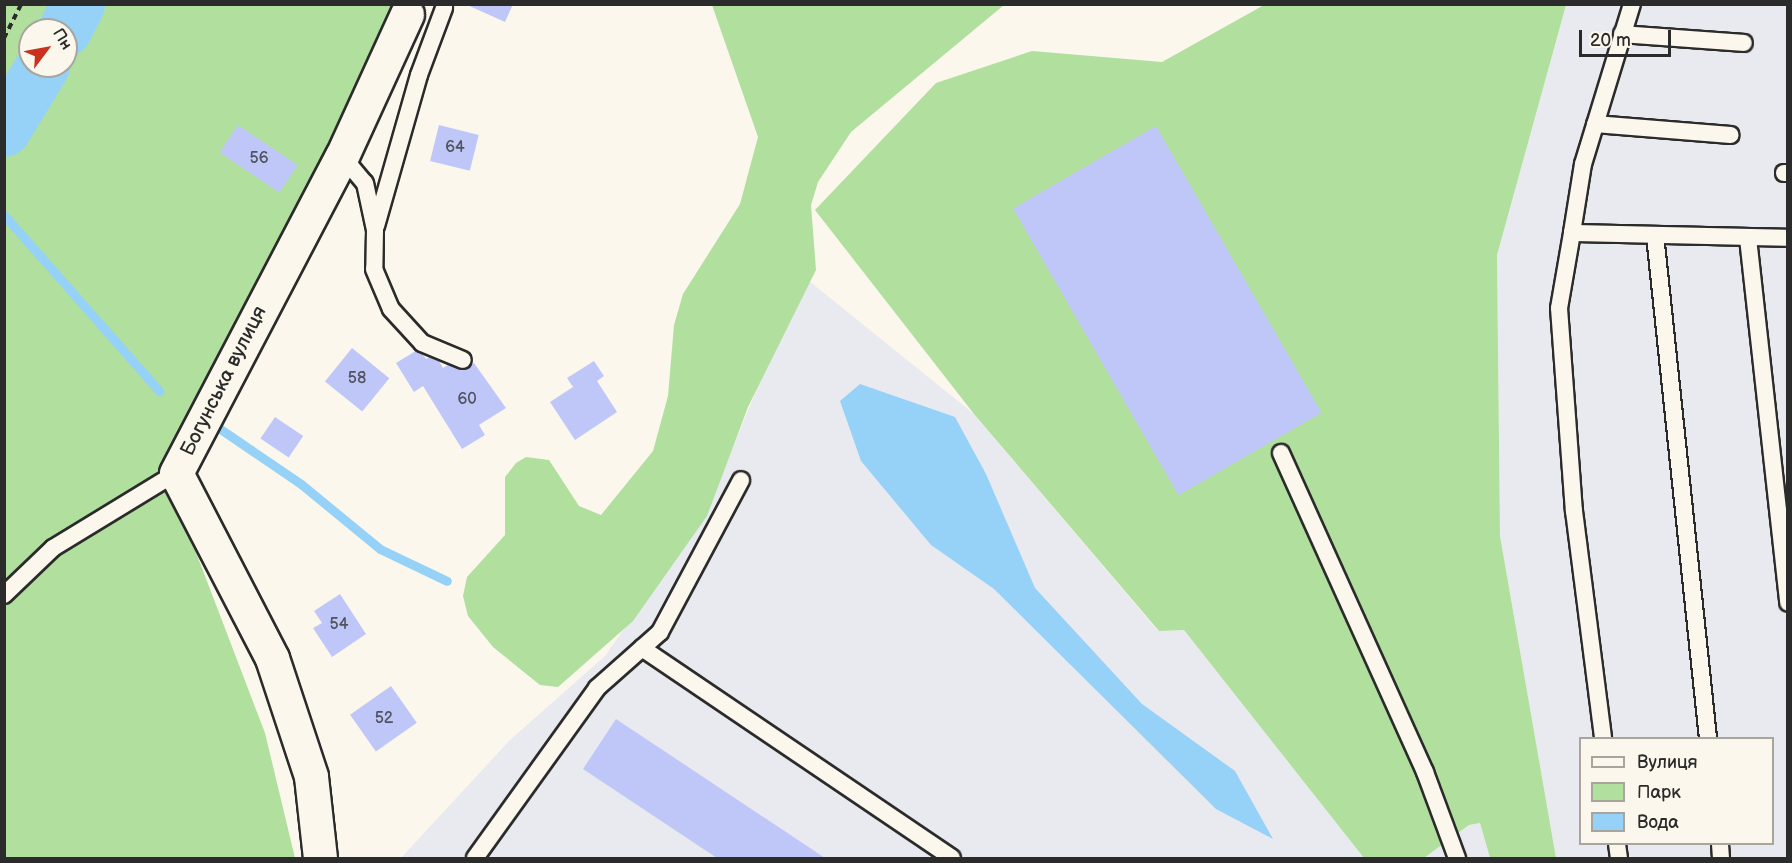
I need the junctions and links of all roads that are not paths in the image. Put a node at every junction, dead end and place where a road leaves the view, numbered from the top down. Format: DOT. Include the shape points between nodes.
graph roads {
  1 [pos="1632,4"];
  2 [pos="444,8"];
  3 [pos="407,14"];
  4 [pos="1622,34"];
  5 [pos="1744,43"];
  6 [pos="1595,124"];
  7 [pos="1731,135"];
  8 [pos="342,156"];
  9 [pos="375,230"];
  10 [pos="1572,233"];
  11 [pos="1655,236"];
  12 [pos="1749,238"];
  13 [pos="1788,238"];
  14 [pos="463,360"];
  15 [pos="1281,453"];
  16 [pos="176,473"];
  17 [pos="741,480"];
  18 [pos="4,595"];
  19 [pos="1788,603"];
  20 [pos="642,648"];
  21 [pos="1603,737"];
  22 [pos="1708,737"];
  23 [pos="320,858"];
  24 [pos="475,858"];
  25 [pos="952,858"];
  26 [pos="1457,858"];
  1 -- 4 [label="lane"];
  2 -- 9 [label="lane"];
  3 -- 8 [label="street, Богунська вулиця"];
  4 -- 5 [label="lane"];
  4 -- 6 [label="lane"];
  6 -- 7 [label="lane"];
  6 -- 10 [label="lane"];
  8 -- 9 [label="lane" via="366,183"];
  8 -- 16 [label="street, Богунська вулиця"];
  9 -- 14 [label="lane" via="374,270 391,309 422,343"];
  10 -- 11 [label="lane"];
  10 -- 21 [label="lane" via="1559,308 1574,511"];
  11 -- 12 [label="lane"];
  11 -- 22 [label="lane"];
  12 -- 13 [label="lane"];
  12 -- 19 [label="lane"];
  15 -- 26 [label="lane" via="1425,772"];
  16 -- 18 [label="lane" via="53,548"];
  16 -- 23 [label="street, Богунська вулиця" via="272,658 311,776"];
  17 -- 20 [label="lane" via="660,632"];
  20 -- 24 [label="lane" via="597,688"];
  20 -- 25 [label="lane"];
}
